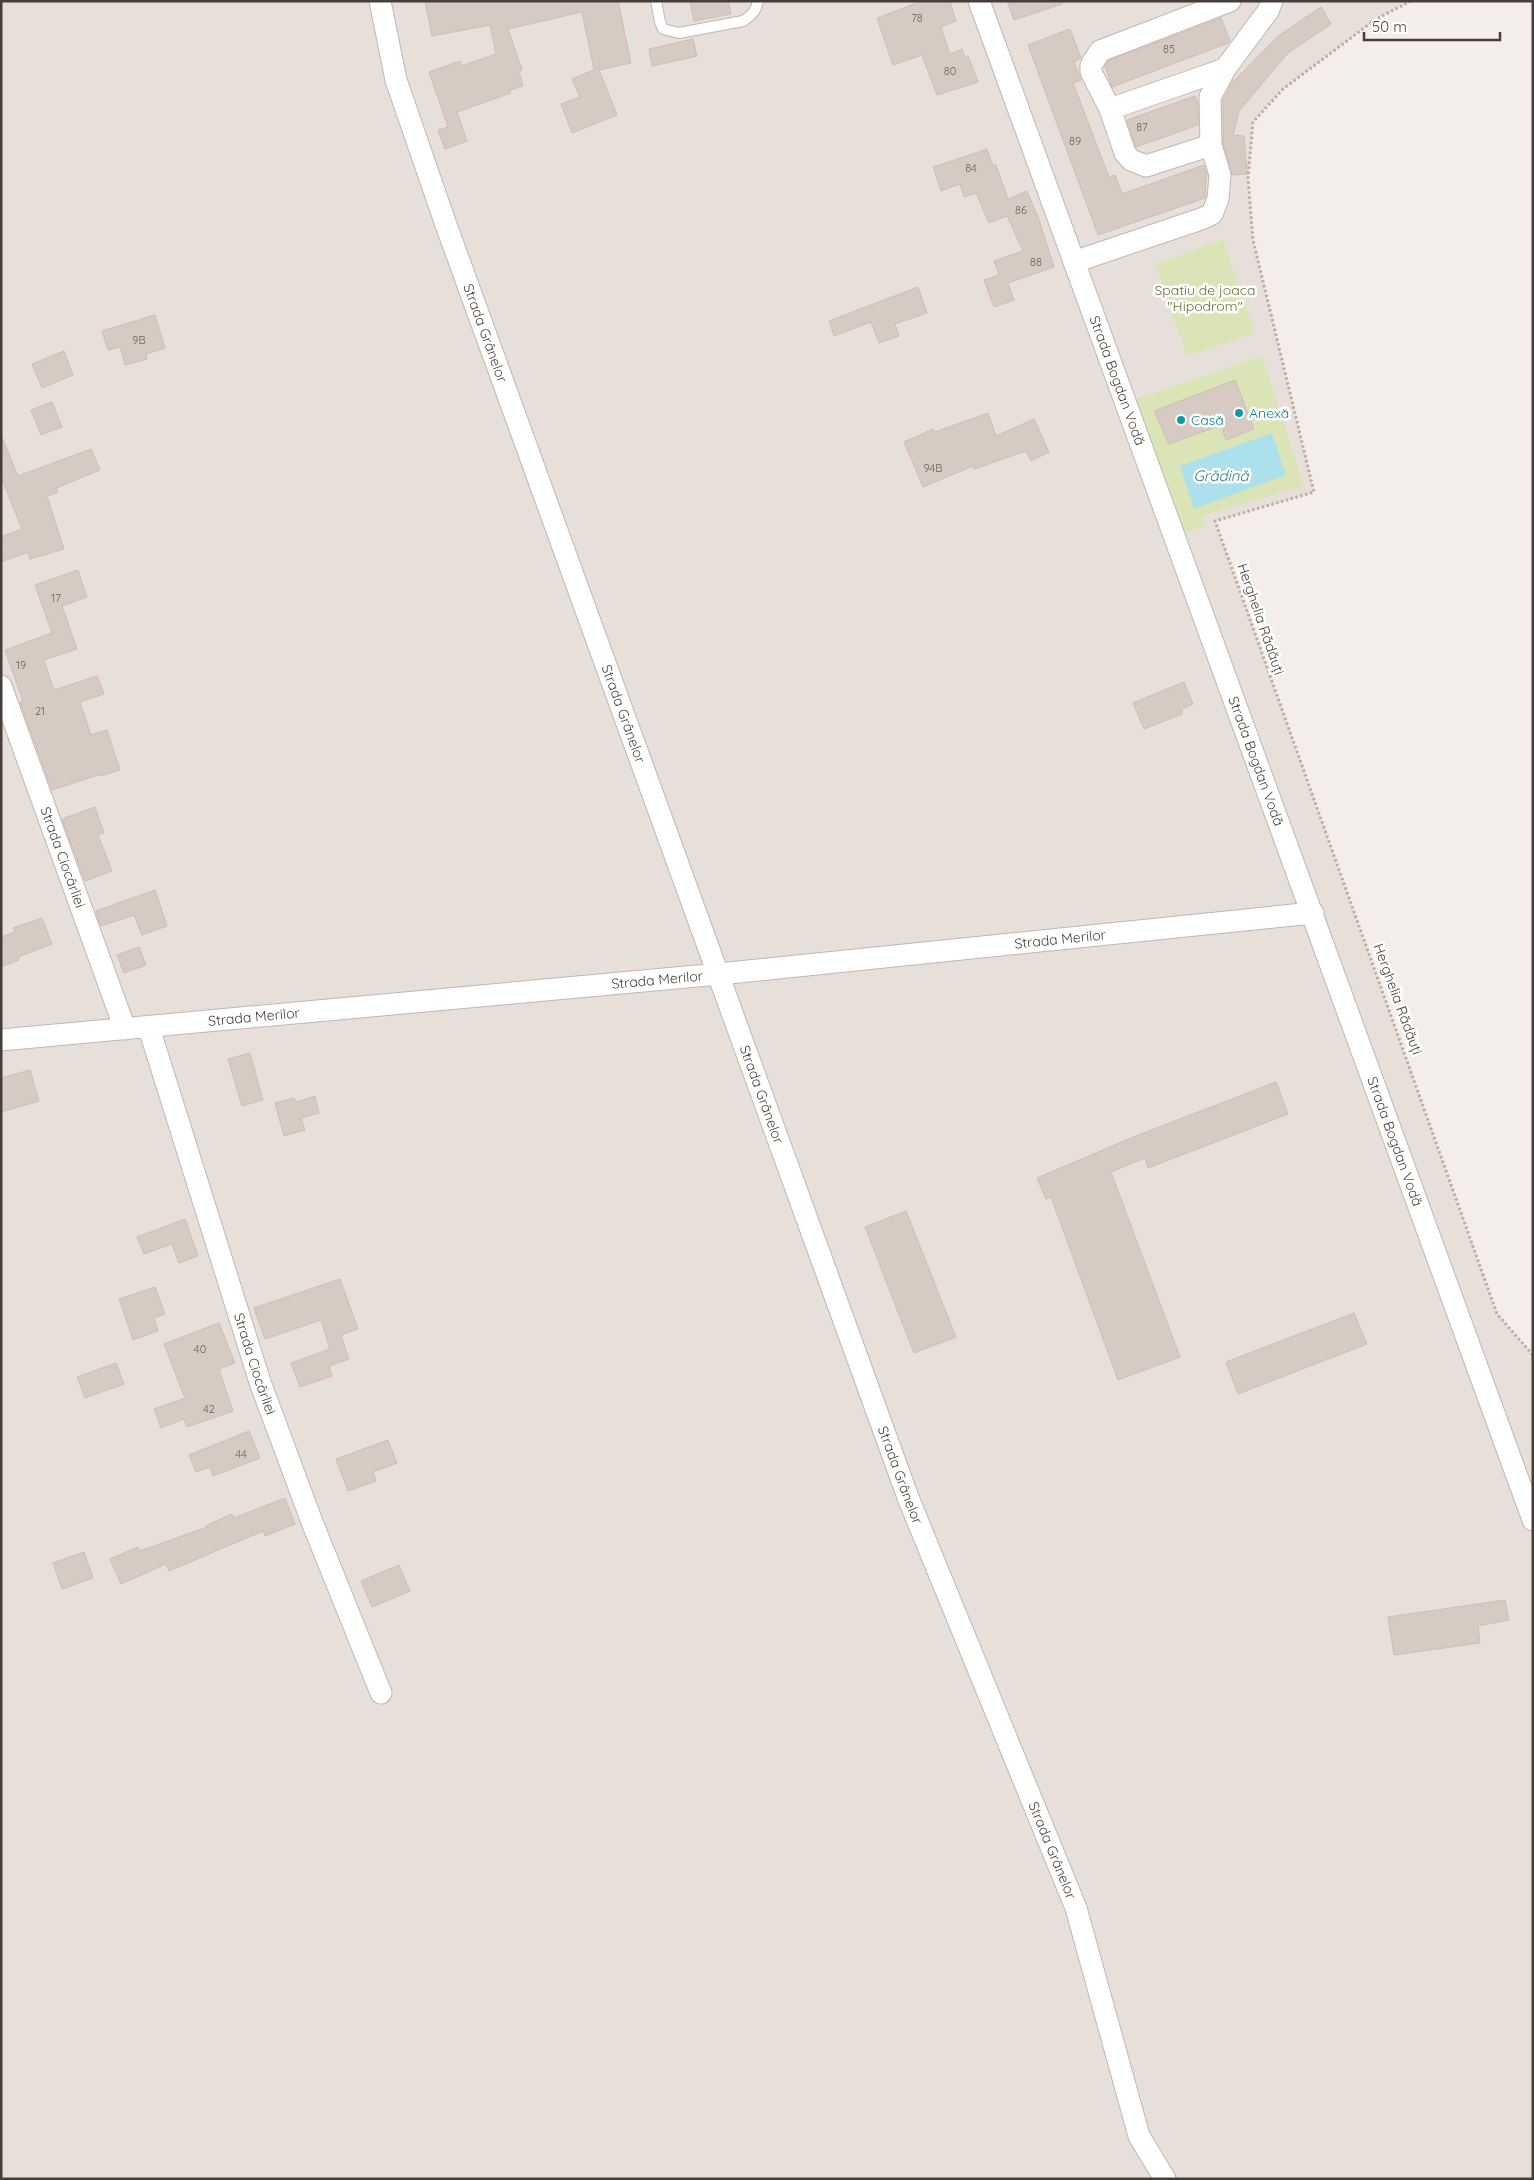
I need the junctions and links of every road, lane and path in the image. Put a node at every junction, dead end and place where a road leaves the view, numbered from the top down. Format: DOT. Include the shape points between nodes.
graph roads {
  1 [pos="380,1"];
  2 [pos="656,1"];
  3 [pos="758,1"];
  4 [pos="979,1"];
  5 [pos="1230,1"];
  6 [pos="1272,1"];
  7 [pos="1411,1"];
  8 [pos="1225,69"];
  9 [pos="1110,109"];
  10 [pos="1211,145"];
  11 [pos="1074,262"];
  12 [pos="1,686"];
  13 [pos="1313,913"];
  14 [pos="719,974"];
  15 [pos="149,1028"];
  16 [pos="125,1030"];
  17 [pos="1,1040"];
  18 [pos="1533,1355"];
  19 [pos="1533,1520"];
  20 [pos="381,1693"];
  21 [pos="1165,2179"];
  1 -- 14 [label="street, Strada Grânelor" via="396,80 445,222"];
  2 -- 3 [label="lane" via="664,29 679,33 743,20 756,10"];
  4 -- 11 [label="street, Strada Bogdan Vodă"];
  5 -- 9 [label="street" via="1100,51 1091,65 1092,72"];
  6 -- 8 [label="street"];
  7 -- 18 [label="path, Herghelia Rădăuți" via="1376,19 1283,89 1253,122 1248,177 1254,240 1314,492 1215,521 1498,1314"];
  8 -- 9 [label="street"];
  8 -- 10 [label="street" via="1210,98"];
  9 -- 10 [label="street" via="1125,153 1138,164 1146,166"];
  10 -- 11 [label="street" via="1220,176 1218,199 1212,214"];
  11 -- 13 [label="street, Strada Bogdan Vodă"];
  12 -- 16 [label="street, Strada Ciocârliei"];
  13 -- 14 [label="street, Strada Merilor"];
  13 -- 19 [label="street, Strada Bogdan Vodă"];
  14 -- 15 [label="street, Strada Merilor"];
  14 -- 21 [label="street, Strada Grânelor" via="909,1500 1076,1908 1139,2136"];
  15 -- 16 [label="street, Strada Merilor"];
  15 -- 20 [label="street, Strada Ciocârliei" via="260,1382"];
  16 -- 17 [label="street, Strada Merilor"];
}
